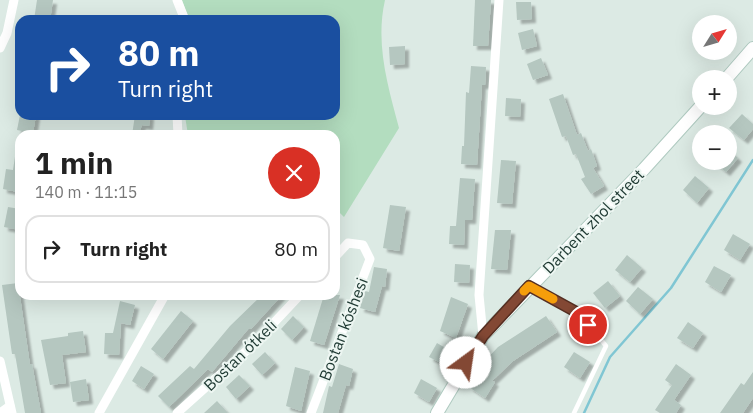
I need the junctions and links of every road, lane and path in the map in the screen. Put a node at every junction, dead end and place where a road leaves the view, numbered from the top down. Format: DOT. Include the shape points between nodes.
graph roads {
  1 [pos="14,0"];
  2 [pos="176,0"];
  3 [pos="499,0"];
  4 [pos="184,15"];
  5 [pos="0,48"];
  6 [pos="753,48"];
  7 [pos="734,70"];
  8 [pos="693,115"];
  9 [pos="340,252"];
  10 [pos="529,286"];
  11 [pos="162,300"];
  12 [pos="295,300"];
  13 [pos="483,336"];
  14 [pos="0,361"];
  15 [pos="11,410"];
  16 [pos="0,413"];
  17 [pos="99,413"];
  18 [pos="177,413"];
  19 [pos="311,413"];
  20 [pos="437,413"];
  21 [pos="574,413"];
  1 -- 5 [label="street" via="7,33"];
  2 -- 4 [label="street"];
  3 -- 13 [label="street" via="479,295"];
  6 -- 7 [label="main road"];
  8 -- 10 [label="main road, Darbent zhol street"];
  9 -- 19 [label="street, Bostan kóshesi" via="348,243 363,245 370,259"];
  10 -- 13 [label="main road, Darbent zhol street"];
  10 -- 21 [label="lane" via="580,314 606,346"];
  11 -- 17 [label="street"];
  12 -- 18 [label="street, Bostan ótkeli" via="254,344"];
  13 -- 20 [label="main road, Darbent zhol street"];
  14 -- 15 [label="street"];
  15 -- 16 [label="street"];
}
